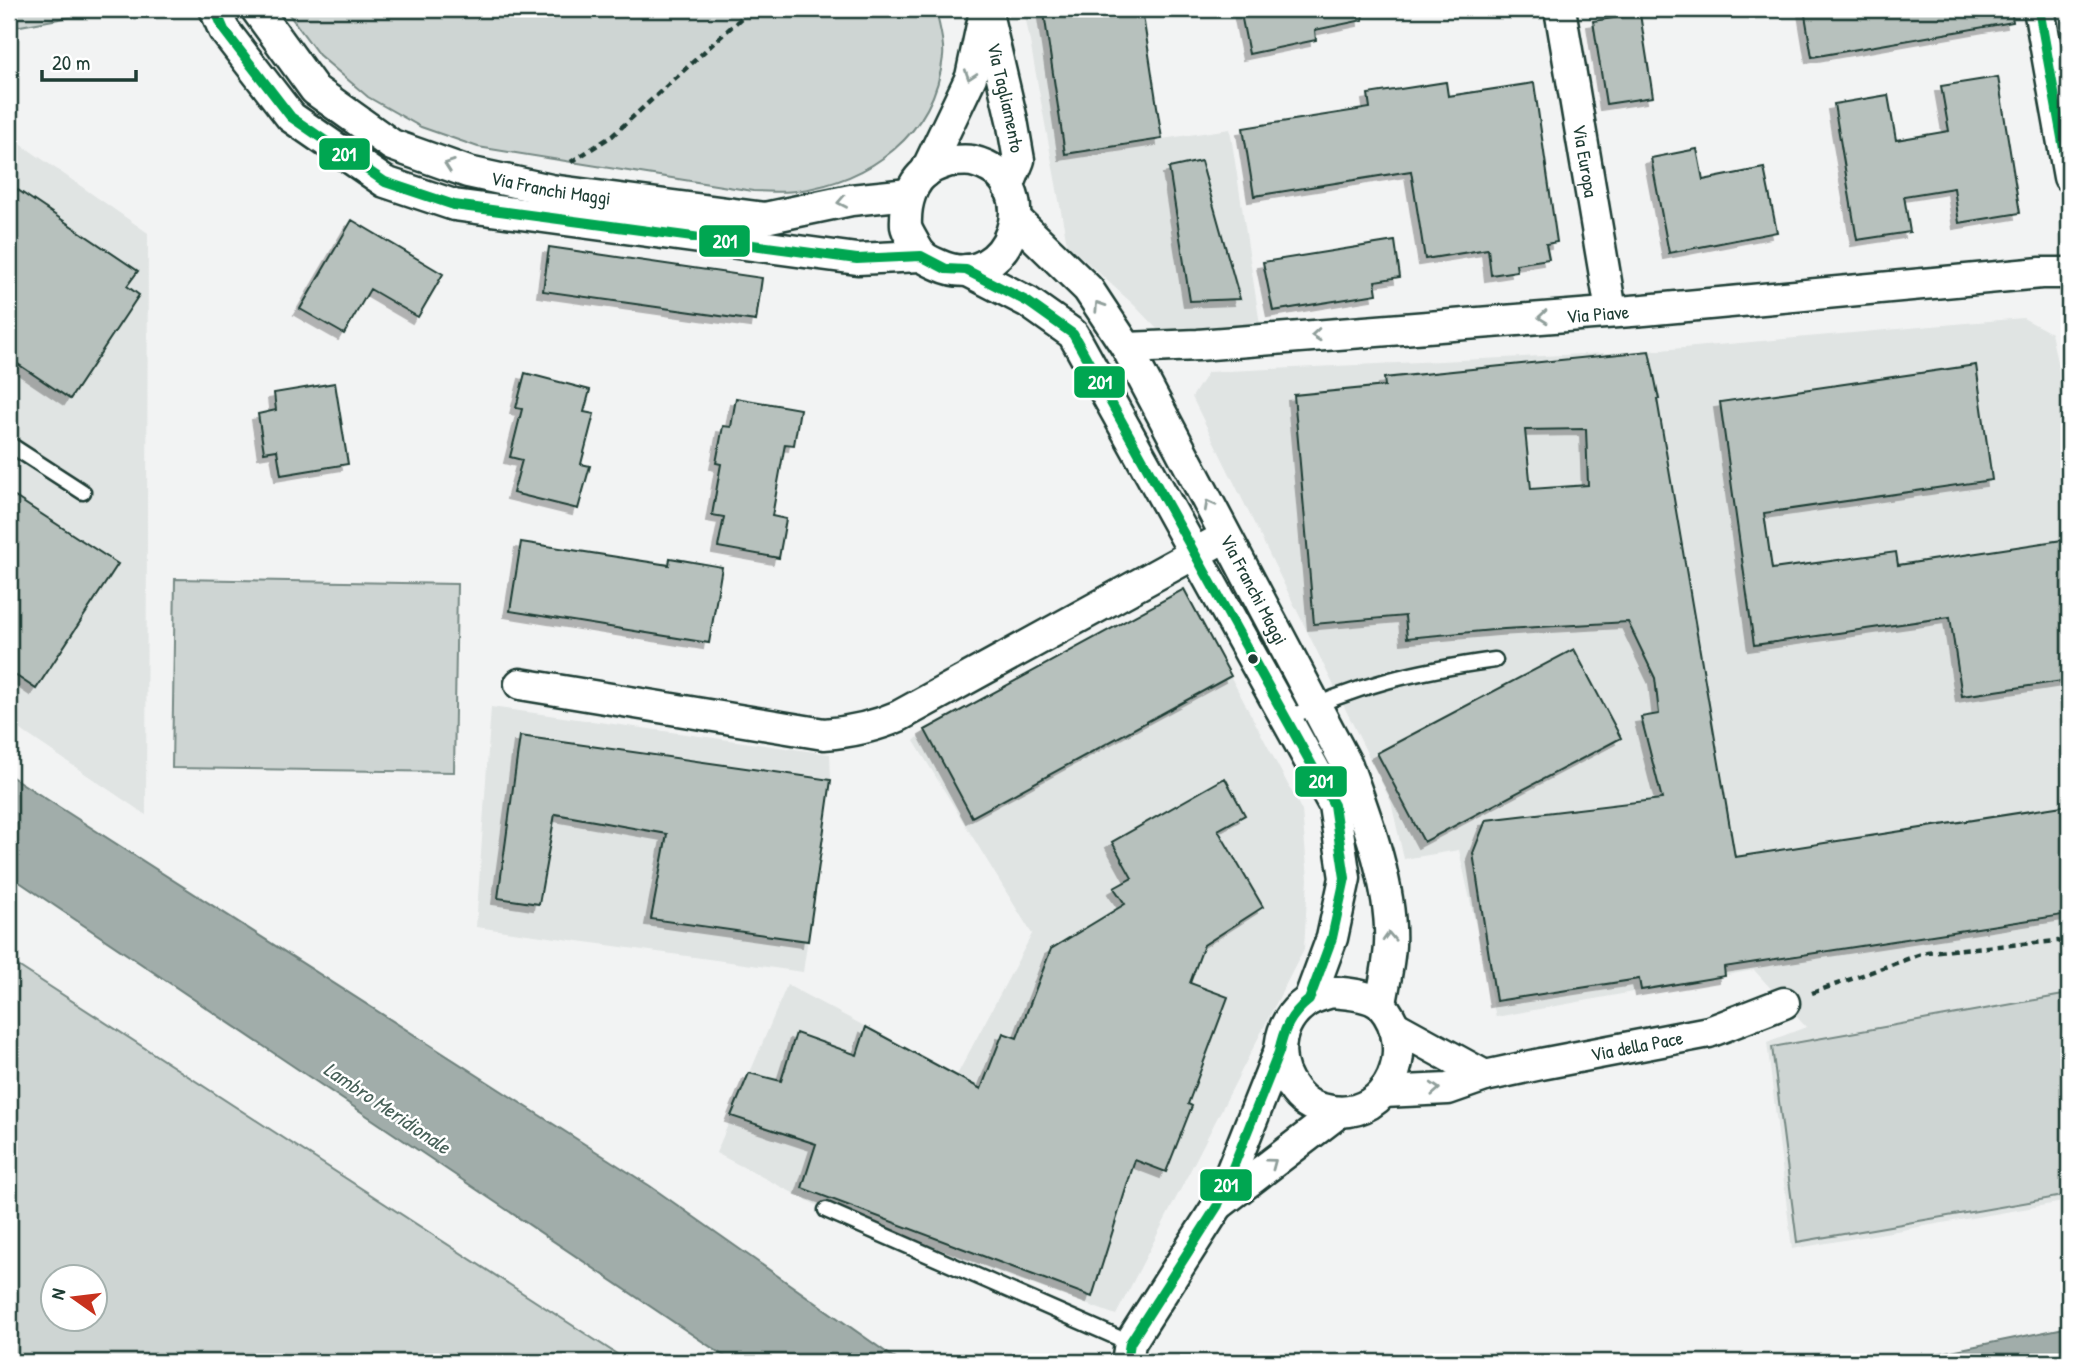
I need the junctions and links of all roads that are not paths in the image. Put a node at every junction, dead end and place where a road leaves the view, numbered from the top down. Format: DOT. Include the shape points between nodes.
graph roads {
  1 [pos="215,9"];
  2 [pos="256,9"];
  3 [pos="986,9"];
  4 [pos="1560,9"];
  5 [pos="2039,9"];
  6 [pos="2069,177"];
  7 [pos="917,183"];
  8 [pos="1008,187"];
  9 [pos="1016,219"];
  10 [pos="921,256"];
  11 [pos="966,270"];
  12 [pos="2069,272"];
  13 [pos="1611,311"];
  14 [pos="1127,348"];
  15 [pos="9,444"];
  16 [pos="83,492"];
  17 [pos="1226,537"];
  18 [pos="1196,553"];
  19 [pos="1495,660"];
  20 [pos="520,684"];
  21 [pos="1315,705"];
  22 [pos="1287,719"];
  23 [pos="1309,1000"];
  24 [pos="1784,1003"];
  25 [pos="1387,1015"];
  26 [pos="1279,1052"];
  27 [pos="1485,1076"];
  28 [pos="1383,1092"];
  29 [pos="1339,1112"];
  30 [pos="1217,1205"];
  31 [pos="826,1210"];
  32 [pos="1128,1352"];
  1 -- 10 [label="street, Via Franchi Maggi" via="224,30 291,117 385,182 454,205 857,259"];
  7 -- 2 [label="street, Via Franchi Maggi, one-way" via="765,218 551,190 468,172 392,145 315,90"];
  3 -- 7 [label="street, Via Tagliamento, one-way" via="971,77"];
  3 -- 8 [label="street, Via Tagliamento" via="1018,160"];
  4 -- 13 [label="street, Via Europa"];
  5 -- 6 [label="street"];
  7 -- 8 [label="street" via="950,161 971,161 993,170"];
  7 -- 10 [label="street" via="906,228"];
  8 -- 9 [label="street"];
  9 -- 11 [label="street" via="1006,246 986,264"];
  14 -- 9 [label="street, Via Franchi Maggi, one-way" via="1088,289"];
  10 -- 11 [label="street" via="946,269"];
  11 -- 18 [label="street, Via Franchi Maggi" via="1028,302 1073,334"];
  12 -- 13 [label="street, Via Piave"];
  13 -- 14 [label="street, Via Piave, one-way"];
  17 -- 14 [label="street, Via Franchi Maggi, one-way"];
  15 -- 16 [label="lane"];
  17 -- 18 [label="street"];
  17 -- 21 [label="street, Via Franchi Maggi"];
  18 -- 20 [label="street" via="899,716 851,732 824,734"];
  18 -- 22 [label="street, Via Franchi Maggi"];
  19 -- 21 [label="lane" via="1376,682"];
  21 -- 22 [label="lane"];
  25 -- 21 [label="street, Via Franchi Maggi, one-way" via="1388,911 1372,835 1347,765"];
  22 -- 23 [label="street, Via Franchi Maggi" via="1334,805 1345,878 1332,938"];
  23 -- 25 [label="street" via="1331,992 1354,993"];
  23 -- 26 [label="street" via="1287,1022"];
  24 -- 27 [label="street, Via della Pace" via="1709,1032"];
  25 -- 27 [label="street"];
  25 -- 28 [label="street" via="1399,1058"];
  26 -- 29 [label="street" via="1285,1075 1298,1095 1315,1108"];
  26 -- 30 [label="street"];
  28 -- 27 [label="street, Via della Pace, one-way" via="1448,1089"];
  28 -- 29 [label="street" via="1363,1107"];
  30 -- 29 [label="street, one-way"];
  30 -- 32 [label="street"];
  31 -- 32 [label="lane"];
}
